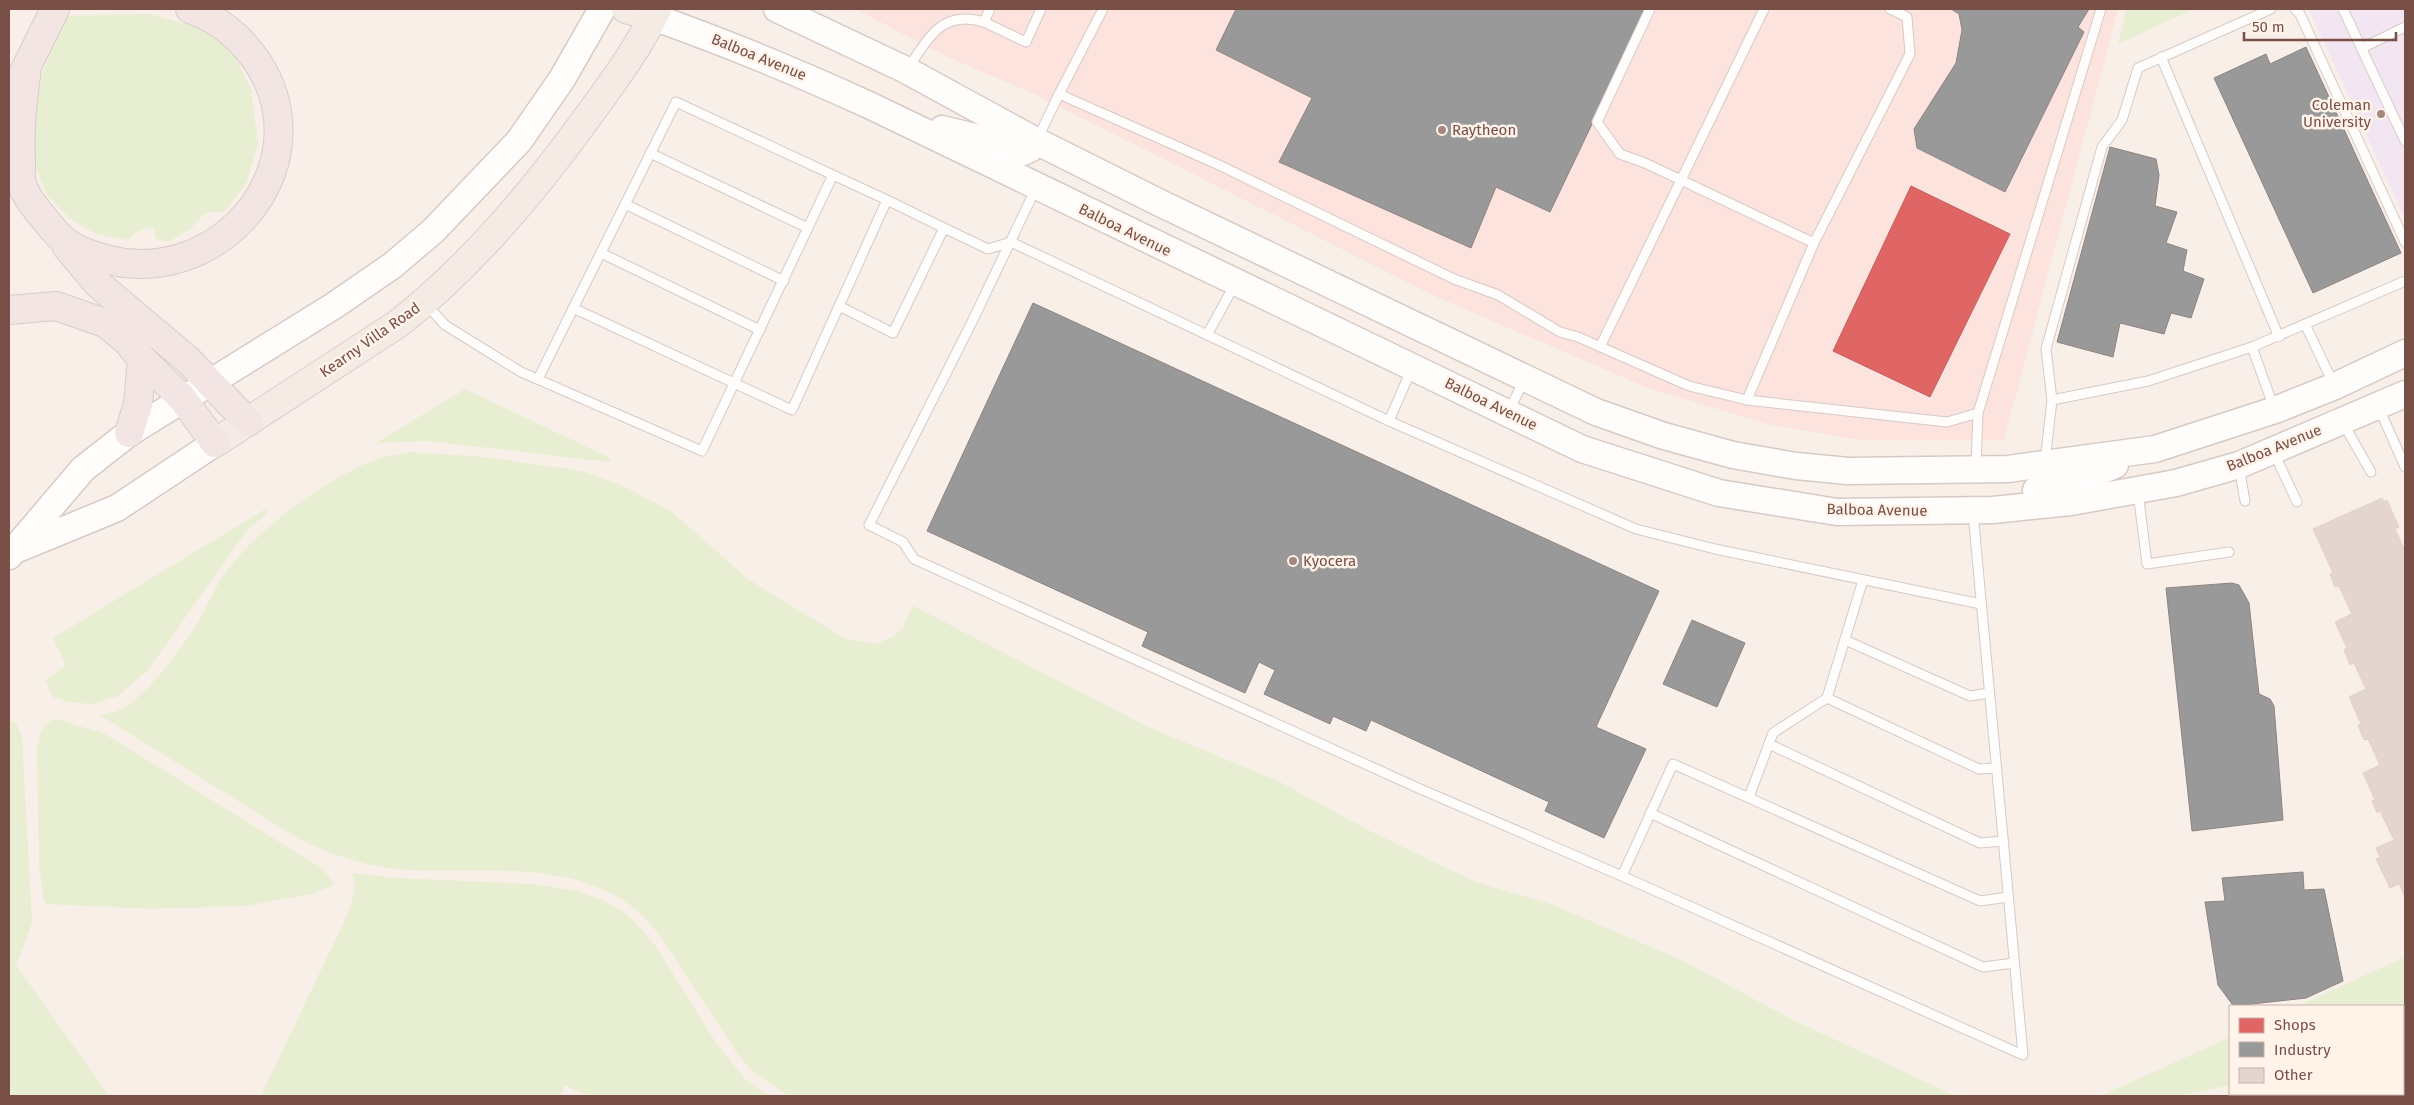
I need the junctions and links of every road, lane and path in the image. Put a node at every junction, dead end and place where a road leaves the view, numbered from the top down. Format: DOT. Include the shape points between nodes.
graph roads {
  1 [pos="55,9"];
  2 [pos="190,9"];
  3 [pos="602,9"];
  4 [pos="626,9"];
  5 [pos="777,9"];
  6 [pos="990,9"];
  7 [pos="1041,9"];
  8 [pos="1103,9"];
  9 [pos="1650,9"];
  10 [pos="1764,9"];
  11 [pos="1890,9"];
  12 [pos="2101,9"];
  13 [pos="2271,9"];
  14 [pos="2296,9"];
  15 [pos="2344,9"];
  16 [pos="655,13"];
  17 [pos="984,22"];
  18 [pos="2405,27"];
  19 [pos="2362,48"];
  20 [pos="2161,57"];
  21 [pos="27,67"];
  22 [pos="906,70"];
  23 [pos="1059,94"];
  24 [pos="9,104"];
  25 [pos="900,120"];
  26 [pos="1036,141"];
  27 [pos="2405,141"];
  28 [pos="650,153"];
  29 [pos="834,175"];
  30 [pos="1680,179"];
  31 [pos="1036,187"];
  32 [pos="887,200"];
  33 [pos="625,204"];
  34 [pos="808,228"];
  35 [pos="944,228"];
  36 [pos="61,240"];
  37 [pos="1011,242"];
  38 [pos="2405,242"];
  39 [pos="1814,243"];
  40 [pos="601,253"];
  41 [pos="784,281"];
  42 [pos="2405,281"];
  43 [pos="1236,282"];
  44 [pos="425,303"];
  45 [pos="839,306"];
  46 [pos="573,308"];
  47 [pos="9,310"];
  48 [pos="2305,324"];
  49 [pos="760,330"];
  50 [pos="1207,334"];
  51 [pos="2280,336"];
  52 [pos="1600,347"];
  53 [pos="2252,347"];
  54 [pos="2405,352"];
  55 [pos="142,359"];
  56 [pos="1413,366"];
  57 [pos="1525,377"];
  58 [pos="538,379"];
  59 [pos="208,382"];
  60 [pos="734,384"];
  61 [pos="2334,386"];
  62 [pos="2405,394"];
  63 [pos="182,398"];
  64 [pos="1747,400"];
  65 [pos="2052,400"];
  66 [pos="2377,406"];
  67 [pos="2275,410"];
  68 [pos="1509,412"];
  69 [pos="1978,413"];
  70 [pos="1389,421"];
  71 [pos="2341,421"];
  72 [pos="248,422"];
  73 [pos="129,433"];
  74 [pos="215,443"];
  75 [pos="2155,449"];
  76 [pos="2272,450"];
  77 [pos="2045,465"];
  78 [pos="2239,465"];
  79 [pos="2405,467"];
  80 [pos="1976,469"];
  81 [pos="2370,472"];
  82 [pos="2138,492"];
  83 [pos="2245,502"];
  84 [pos="2297,502"];
  85 [pos="1983,510"];
  86 [pos="2229,552"];
  87 [pos="13,553"];
  88 [pos="1863,580"];
  89 [pos="1981,604"];
  90 [pos="1845,640"];
  91 [pos="1989,693"];
  92 [pos="1827,698"];
  93 [pos="1769,744"];
  94 [pos="1996,768"];
  95 [pos="1749,798"];
  96 [pos="1650,813"];
  97 [pos="2003,841"];
  98 [pos="1622,876"];
  99 [pos="2008,897"];
  100 [pos="2014,963"];
  1 -- 21 [label="highway"];
  2 -- 36 [label="highway" via="207,15 239,39 260,65 269,85 276,107 278,130 273,162 262,191 249,212 228,234 204,250 177,261 151,265 114,261 86,254"];
  3 -- 59 [label="main road, Kearny Villa Road" via="562,79 519,141 433,231 394,265 335,306"];
  4 -- 16 [label="main road, Balboa Avenue"];
  5 -- 22 [label="main road"];
  6 -- 17 [label="lane"];
  7 -- 17 [label="lane" via="1026,42"];
  8 -- 23 [label="lane"];
  9 -- 30 [label="lane" via="1597,122 1620,154"];
  10 -- 30 [label="lane"];
  11 -- 39 [label="lane" via="1907,17 1910,54"];
  12 -- 69 [label="lane"];
  13 -- 20 [label="lane"];
  14 -- 38 [label="lane"];
  15 -- 19 [label="lane"];
  16 -- 25 [label="main road, Balboa Avenue" via="785,66"];
  16 -- 44 [label="main road, Kearny Villa Road" via="620,73 556,162 510,216"];
  17 -- 22 [label="lane" via="957,18 944,23 933,32"];
  18 -- 19 [label="lane"];
  19 -- 27 [label="lane"];
  20 -- 51 [label="lane"];
  20 -- 65 [label="lane" via="2138,68 2122,120 2102,147 2046,349"];
  21 -- 24 [label="highway"];
  21 -- 36 [label="highway" via="19,135 22,184 33,205"];
  22 -- 26 [label="main road"];
  23 -- 26 [label="lane"];
  23 -- 52 [label="lane" via="1219,165 1454,280 1498,295 1560,332"];
  25 -- 26 [label="main road" via="991,141 1023,152"];
  25 -- 31 [label="main road, Balboa Avenue"];
  26 -- 57 [label="main road"];
  28 -- 29 [label="lane" via="676,102"];
  28 -- 33 [label="lane"];
  28 -- 34 [label="lane"];
  29 -- 32 [label="lane"];
  29 -- 34 [label="lane"];
  30 -- 39 [label="lane"];
  30 -- 52 [label="lane"];
  31 -- 37 [label="lane"];
  31 -- 43 [label="main road, Balboa Avenue"];
  32 -- 35 [label="lane"];
  32 -- 45 [label="lane"];
  33 -- 40 [label="lane"];
  33 -- 41 [label="lane"];
  34 -- 41 [label="lane"];
  35 -- 37 [label="lane" via="988,249"];
  35 -- 45 [label="lane" via="893,333"];
  36 -- 59 [label="highway" via="98,284 188,360"];
  37 -- 50 [label="lane"];
  37 -- 98 [label="lane" via="868,525 903,542 914,559 1418,788"];
  39 -- 64 [label="lane"];
  40 -- 46 [label="lane"];
  40 -- 49 [label="lane"];
  41 -- 49 [label="lane"];
  42 -- 48 [label="lane"];
  43 -- 50 [label="lane"];
  43 -- 56 [label="main road, Balboa Avenue"];
  44 -- 58 [label="lane" via="444,325"];
  44 -- 72 [label="main road, Kearny Villa Road" via="400,323"];
  45 -- 60 [label="lane" via="792,410"];
  46 -- 58 [label="lane"];
  46 -- 60 [label="lane"];
  47 -- 55 [label="highway" via="56,306 105,323"];
  48 -- 51 [label="lane"];
  48 -- 61 [label="lane"];
  49 -- 60 [label="lane"];
  50 -- 70 [label="lane"];
  51 -- 53 [label="lane"];
  52 -- 64 [label="lane" via="1689,386"];
  53 -- 65 [label="lane" via="2148,381"];
  53 -- 67 [label="lane"];
  54 -- 61 [label="main road"];
  55 -- 63 [label="highway"];
  55 -- 73 [label="highway" via="138,404"];
  56 -- 68 [label="main road, Balboa Avenue"];
  56 -- 70 [label="lane"];
  57 -- 68 [label="lane"];
  57 -- 80 [label="main road" via="1596,412 1733,456 1848,471"];
  58 -- 60 [label="lane" via="702,451"];
  59 -- 63 [label="main road, Kearny Villa Road"];
  59 -- 72 [label="highway"];
  61 -- 67 [label="main road"];
  62 -- 66 [label="main road, Balboa Avenue"];
  63 -- 73 [label="main road, Kearny Villa Road"];
  63 -- 74 [label="highway"];
  64 -- 69 [label="lane" via="1947,422"];
  65 -- 77 [label="lane"];
  66 -- 71 [label="main road, Balboa Avenue"];
  66 -- 79 [label="lane"];
  67 -- 75 [label="main road"];
  68 -- 85 [label="main road, Balboa Avenue" via="1582,449 1719,493 1837,512"];
  69 -- 80 [label="lane"];
  70 -- 88 [label="lane" via="1636,529"];
  71 -- 76 [label="main road, Balboa Avenue"];
  71 -- 81 [label="lane"];
  72 -- 74 [label="main road, Kearny Villa Road"];
  73 -- 87 [label="main road, Kearny Villa Road" via="83,469"];
  74 -- 87 [label="main road, Kearny Villa Road" via="117,508"];
  75 -- 77 [label="main road"];
  75 -- 85 [label="main road" via="2060,488 2007,494"];
  76 -- 78 [label="main road, Balboa Avenue"];
  76 -- 84 [label="lane"];
  77 -- 80 [label="main road"];
  78 -- 82 [label="main road, Balboa Avenue"];
  78 -- 83 [label="lane"];
  82 -- 85 [label="main road, Balboa Avenue"];
  82 -- 86 [label="lane" via="2147,564"];
  85 -- 89 [label="lane"];
  88 -- 89 [label="lane"];
  88 -- 90 [label="lane"];
  89 -- 91 [label="lane"];
  90 -- 91 [label="lane" via="1970,696"];
  90 -- 92 [label="lane"];
  91 -- 94 [label="lane"];
  92 -- 93 [label="lane" via="1773,733"];
  92 -- 94 [label="lane" via="1979,769"];
  93 -- 95 [label="lane"];
  93 -- 97 [label="lane" via="1980,843"];
  94 -- 97 [label="lane"];
  95 -- 96 [label="lane" via="1673,764"];
  95 -- 99 [label="lane" via="1980,900"];
  96 -- 98 [label="lane"];
  96 -- 100 [label="lane" via="1983,967"];
  97 -- 99 [label="lane"];
  98 -- 100 [label="lane" via="2023,1055"];
  99 -- 100 [label="lane"];
}
